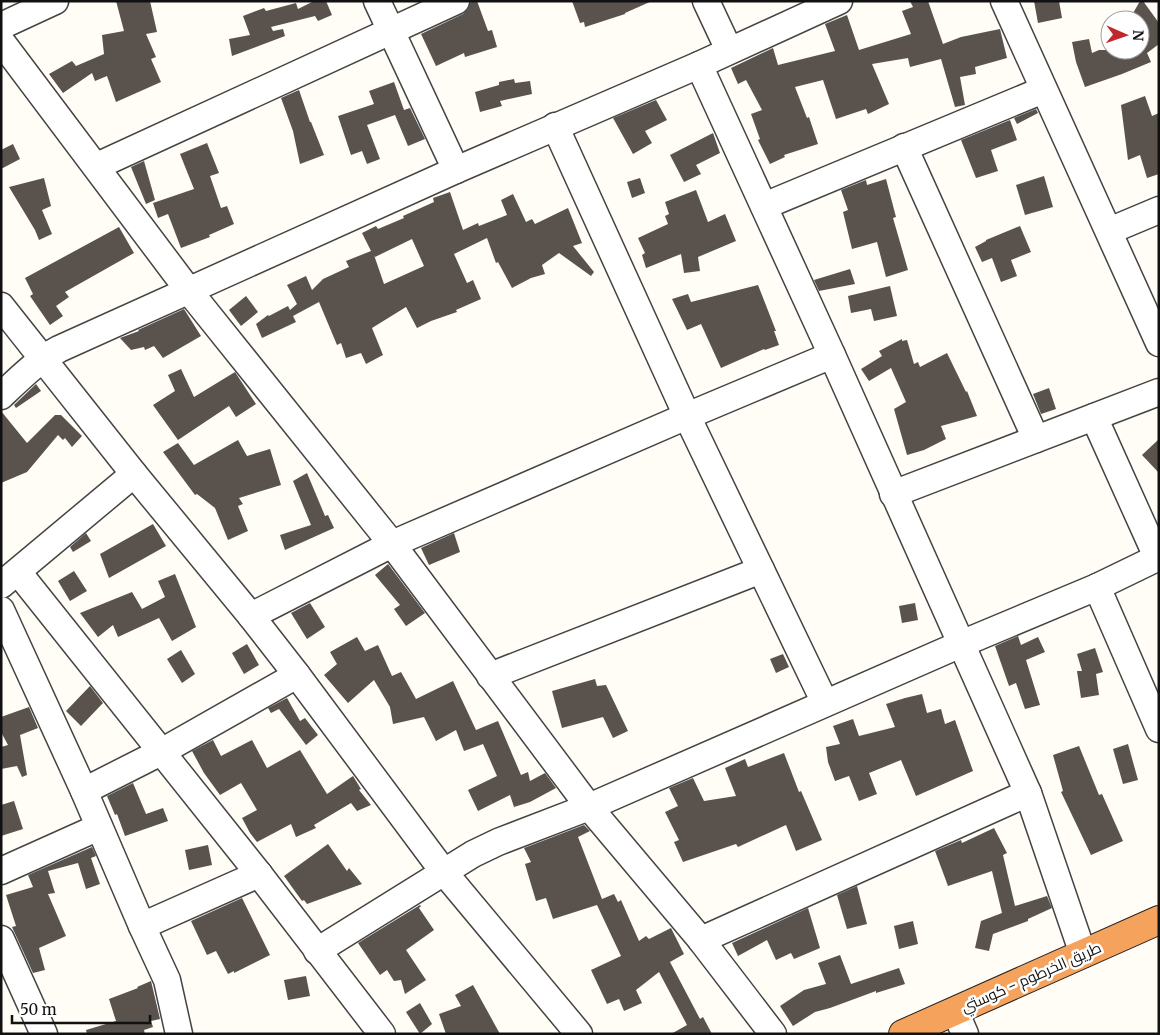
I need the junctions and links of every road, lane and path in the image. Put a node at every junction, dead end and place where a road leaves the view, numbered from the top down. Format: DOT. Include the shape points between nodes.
graph roads {
  1 [pos="55,1"];
  2 [pos="377,1"];
  3 [pos="456,1"];
  4 [pos="706,1"];
  5 [pos="839,1"];
  6 [pos="1004,1"];
  7 [pos="1,26"];
  8 [pos="390,30"];
  9 [pos="1,41"];
  10 [pos="729,50"];
  11 [pos="699,65"];
  12 [pos="1043,90"];
  13 [pos="555,126"];
  14 [pos="904,148"];
  15 [pos="97,166"];
  16 [pos="456,170"];
  17 [pos="764,206"];
  18 [pos="1159,210"];
  19 [pos="1109,231"];
  20 [pos="189,290"];
  21 [pos="1,306"];
  22 [pos="1159,343"];
  23 [pos="832,356"];
  24 [pos="42,358"];
  25 [pos="1159,392"];
  26 [pos="1,396"];
  27 [pos="687,416"];
  28 [pos="1094,417"];
  29 [pos="1036,439"];
  30 [pos="134,474"];
  31 [pos="894,494"];
  32 [pos="392,544"];
  33 [pos="1158,557"];
  34 [pos="761,570"];
  35 [pos="10,579"];
  36 [pos="1098,586"];
  37 [pos="1,610"];
  38 [pos="251,616"];
  39 [pos="961,644"];
  40 [pos="297,675"];
  41 [pos="490,676"];
  42 [pos="825,703"];
  43 [pos="1159,729"];
  44 [pos="160,752"];
  45 [pos="84,791"];
  46 [pos="1028,793"];
  47 [pos="590,807"];
  48 [pos="99,827"];
  49 [pos="1,871"];
  50 [pos="443,871"];
  51 [pos="259,874"];
  52 [pos="1159,920"];
  53 [pos="142,926"];
  54 [pos="1,939"];
  55 [pos="701,940"];
  56 [pos="317,951"];
  57 [pos="1083,954"];
  58 [pos="960,1022"];
  59 [pos="44,1034"];
  60 [pos="179,1034"];
  61 [pos="382,1034"];
  62 [pos="579,1034"];
  63 [pos="772,1034"];
  64 [pos="903,1034"];
  1 -- 7 [label="street"];
  2 -- 8 [label="street"];
  3 -- 8 [label="street"];
  4 -- 10 [label="street"];
  5 -- 10 [label="street"];
  6 -- 12 [label="street"];
  8 -- 15 [label="street"];
  8 -- 16 [label="street"];
  9 -- 15 [label="street"];
  10 -- 11 [label="street"];
  11 -- 13 [label="street"];
  11 -- 17 [label="street"];
  12 -- 14 [label="street"];
  12 -- 19 [label="street"];
  13 -- 16 [label="street"];
  13 -- 27 [label="street"];
  14 -- 17 [label="street"];
  14 -- 29 [label="street"];
  15 -- 20 [label="street"];
  16 -- 20 [label="street"];
  17 -- 23 [label="street"];
  18 -- 19 [label="street"];
  19 -- 22 [label="street"];
  20 -- 24 [label="street"];
  20 -- 32 [label="street"];
  21 -- 24 [label="street"];
  23 -- 27 [label="street"];
  23 -- 31 [label="street"];
  24 -- 26 [label="street"];
  24 -- 30 [label="street"];
  25 -- 28 [label="street"];
  27 -- 32 [label="street"];
  27 -- 34 [label="street"];
  28 -- 29 [label="street"];
  28 -- 33 [label="street"];
  29 -- 31 [label="street"];
  30 -- 35 [label="street"];
  30 -- 38 [label="street"];
  31 -- 39 [label="street"];
  32 -- 38 [label="street"];
  32 -- 41 [label="street"];
  33 -- 36 [label="street"];
  34 -- 41 [label="street"];
  34 -- 42 [label="street"];
  35 -- 44 [label="street"];
  36 -- 39 [label="street"];
  36 -- 43 [label="street"];
  37 -- 45 [label="street"];
  38 -- 40 [label="street"];
  39 -- 42 [label="street"];
  39 -- 46 [label="street"];
  40 -- 44 [label="street"];
  40 -- 50 [label="street"];
  41 -- 47 [label="street"];
  42 -- 47 [label="street"];
  44 -- 45 [label="street"];
  44 -- 51 [label="street"];
  45 -- 48 [label="street"];
  46 -- 55 [label="street"];
  46 -- 57 [label="street"];
  47 -- 50 [label="street" via="498,842"];
  47 -- 55 [label="street"];
  48 -- 49 [label="street"];
  48 -- 53 [label="street"];
  50 -- 56 [label="street"];
  50 -- 62 [label="street"];
  51 -- 53 [label="street"];
  51 -- 56 [label="street"];
  52 -- 57 [label="highway, طريق الخرطوم - كوستي"];
  53 -- 60 [label="street" via="167,980"];
  54 -- 59 [label="street"];
  55 -- 63 [label="street"];
  56 -- 61 [label="street"];
  57 -- 58 [label="highway, طريق الخرطوم - كوستي"];
  58 -- 64 [label="highway, طريق الخرطوم - كوستي"];
}
